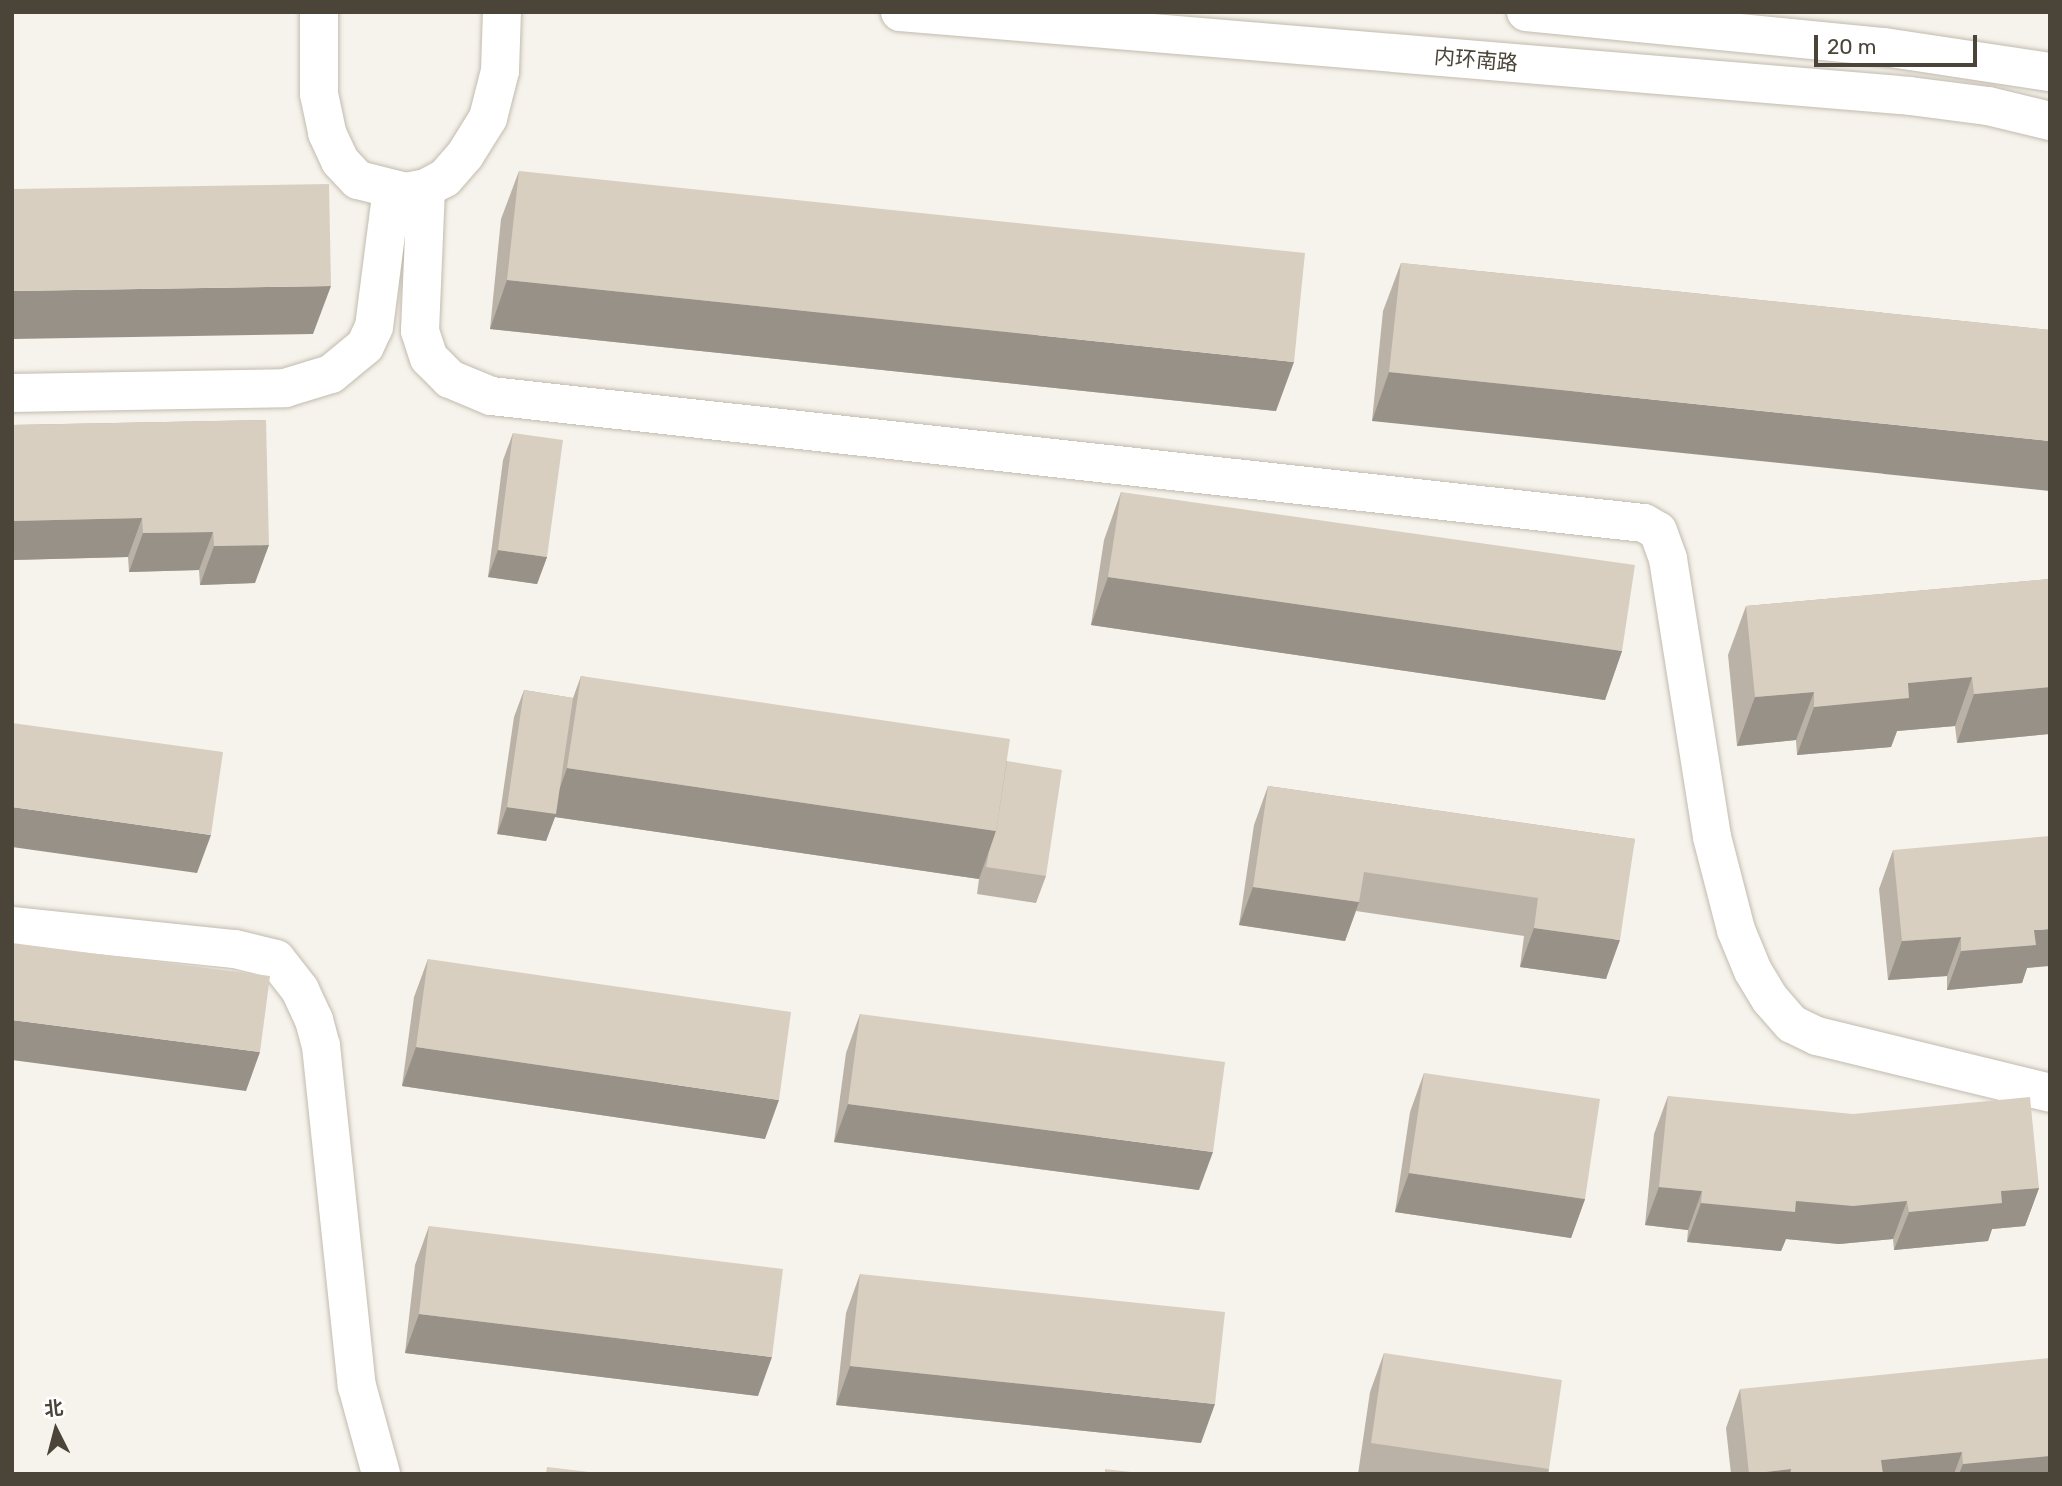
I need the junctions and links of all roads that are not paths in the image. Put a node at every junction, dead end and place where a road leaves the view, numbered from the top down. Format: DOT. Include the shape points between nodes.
graph roads {
  1 [pos="319,12"];
  2 [pos="502,12"];
  3 [pos="900,12"];
  4 [pos="1526,12"];
  5 [pos="2050,72"];
  6 [pos="2050,121"];
  7 [pos="409,188"];
  8 [pos="374,327"];
  9 [pos="420,331"];
  10 [pos="12,393"];
  11 [pos="12,926"];
  12 [pos="2050,1093"];
  13 [pos="381,1474"];
  1 -- 7 [label="street" via="319,94 327,133 340,161 358,180"];
  2 -- 7 [label="street" via="500,71 488,118 452,170"];
  3 -- 6 [label="street, 内环南路" via="1910,96 1988,106"];
  4 -- 5 [label="street" via="1884,47"];
  7 -- 8 [label="street"];
  7 -- 9 [label="street"];
  8 -- 9 [label="street"];
  8 -- 10 [label="street" via="365,346 331,374 285,388"];
  9 -- 12 [label="street" via="429,358 450,379 491,396 1644,523 1658,531 1668,559 1715,850 1736,930 1770,999 1792,1024 1817,1036"];
  11 -- 13 [label="street" via="234,949 276,959 300,990 321,1046 357,1386"];
}
